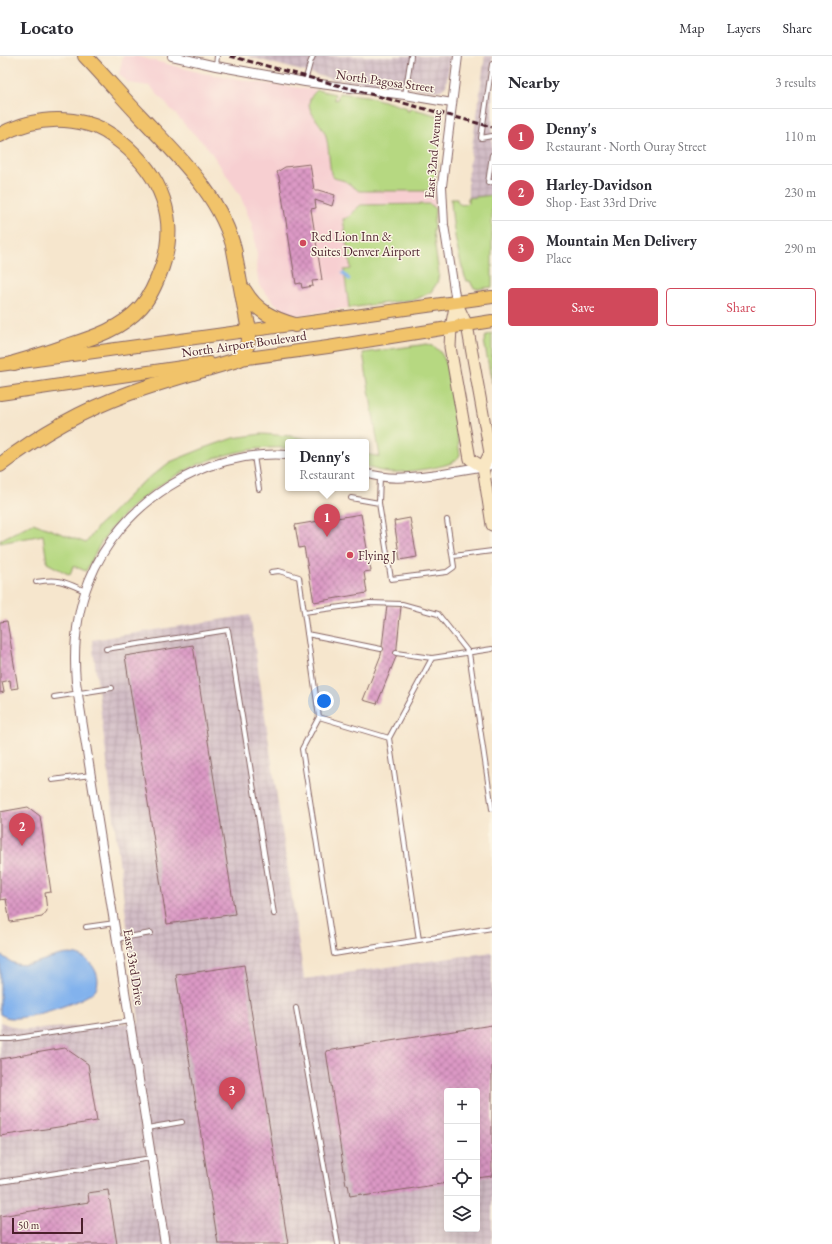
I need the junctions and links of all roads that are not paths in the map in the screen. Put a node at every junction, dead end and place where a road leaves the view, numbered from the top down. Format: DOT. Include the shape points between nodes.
graph roads {
  1 [pos="85,56"];
  2 [pos="172,56"];
  3 [pos="217,56"];
  4 [pos="313,56"];
  5 [pos="411,56"];
  6 [pos="458,56"];
  7 [pos="492,64"];
  8 [pos="216,66"];
  9 [pos="304,82"];
  10 [pos="405,95"];
  11 [pos="452,103"];
  12 [pos="0,135"];
  13 [pos="492,136"];
  14 [pos="492,155"];
  15 [pos="492,182"];
  16 [pos="233,244"];
  17 [pos="492,297"];
  18 [pos="456,302"];
  19 [pos="492,321"];
  20 [pos="295,325"];
  21 [pos="467,325"];
  22 [pos="451,328"];
  23 [pos="249,331"];
  24 [pos="240,359"];
  25 [pos="14,363"];
  26 [pos="0,365"];
  27 [pos="0,394"];
  28 [pos="285,454"];
  29 [pos="254,456"];
  30 [pos="0,465"];
  31 [pos="487,466"];
  32 [pos="369,475"];
  33 [pos="380,477"];
  34 [pos="259,489"];
  35 [pos="351,498"];
  36 [pos="378,503"];
  37 [pos="447,520"];
  38 [pos="492,525"];
  39 [pos="492,550"];
  40 [pos="453,556"];
  41 [pos="272,572"];
  42 [pos="36,582"];
  43 [pos="85,591"];
  44 [pos="304,612"];
  45 [pos="307,634"];
  46 [pos="106,649"];
  47 [pos="381,649"];
  48 [pos="492,649"];
  49 [pos="396,653"];
  50 [pos="469,653"];
  51 [pos="432,658"];
  52 [pos="112,688"];
  53 [pos="78,693"];
  54 [pos="54,697"];
  55 [pos="319,717"];
  56 [pos="390,738"];
  57 [pos="91,775"];
  58 [pos="52,780"];
  59 [pos="492,809"];
  60 [pos="274,914"];
  61 [pos="115,923"];
  62 [pos="86,926"];
  63 [pos="492,928"];
  64 [pos="151,933"];
  65 [pos="117,939"];
  66 [pos="419,940"];
  67 [pos="296,1008"];
  68 [pos="130,1021"];
  69 [pos="0,1039"];
  70 [pos="182,1122"];
  71 [pos="147,1128"];
  72 [pos="151,1158"];
  73 [pos="0,1182"];
  74 [pos="165,1244"];
  75 [pos="338,1244"];
  1 -- 16 [label="highway" via="196,178 217,208"];
  2 -- 8 [label="street, North Pagosa Street"];
  3 -- 8 [label="lane"];
  4 -- 9 [label="lane"];
  5 -- 10 [label="lane"];
  6 -- 11 [label="street, East 32nd Avenue"];
  7 -- 13 [label="lane" via="481,138"];
  8 -- 9 [label="street, North Pagosa Street"];
  9 -- 10 [label="street, North Pagosa Street"];
  10 -- 11 [label="street, North Pagosa Street"];
  11 -- 18 [label="street, East 32nd Avenue" via="442,200"];
  12 -- 25 [label="highway" via="28,123 56,120 88,124 106,131 132,151 146,166 160,189 168,228 166,256 147,299 140,307 111,330"];
  14 -- 15 [label="lane" via="488,183"];
  16 -- 20 [label="highway" via="249,299 270,316"];
  16 -- 23 [label="highway"];
  17 -- 18 [label="main road, North Airport Boulevard"];
  18 -- 20 [label="main road, North Airport Boulevard"];
  18 -- 21 [label="street, East 32nd Avenue"];
  18 -- 22 [label="street, East 32nd Avenue"];
  19 -- 21 [label="main road, North Airport Boulevard"];
  20 -- 23 [label="main road, North Airport Boulevard"];
  21 -- 22 [label="main road, North Airport Boulevard"];
  21 -- 31 [label="street, East 32nd Avenue" via="490,453"];
  22 -- 24 [label="main road, North Airport Boulevard"];
  22 -- 31 [label="street, East 32nd Avenue" via="450,347 470,459"];
  23 -- 24 [label="highway" via="247,346"];
  23 -- 25 [label="main road, North Airport Boulevard"];
  24 -- 27 [label="main road, North Airport Boulevard"];
  24 -- 30 [label="highway" via="106,402 47,432"];
  25 -- 26 [label="main road, North Airport Boulevard"];
  28 -- 29 [label="street, East 33rd Drive"];
  29 -- 34 [label="lane"];
  29 -- 43 [label="street, East 33rd Drive" via="208,467 156,495 117,533"];
  31 -- 33 [label="street" via="415,477"];
  31 -- 38 [label="street, East 32nd Avenue"];
  32 -- 33 [label="street"];
  33 -- 36 [label="lane"];
  35 -- 36 [label="lane"];
  36 -- 40 [label="lane" via="391,579 447,572 454,567"];
  37 -- 40 [label="lane"];
  39 -- 40 [label="lane"];
  41 -- 44 [label="lane" via="279,571 299,577"];
  42 -- 43 [label="lane" via="60,580"];
  43 -- 53 [label="street, East 33rd Drive" via="74,645"];
  44 -- 45 [label="lane"];
  44 -- 50 [label="lane" via="370,602 402,604 438,614"];
  45 -- 47 [label="lane"];
  45 -- 55 [label="lane"];
  46 -- 60 [label="lane" via="228,630"];
  48 -- 50 [label="lane"];
  49 -- 51 [label="lane"];
  50 -- 51 [label="lane"];
  50 -- 59 [label="lane"];
  51 -- 56 [label="lane"];
  52 -- 53 [label="lane"];
  53 -- 54 [label="lane"];
  53 -- 57 [label="street, East 33rd Drive"];
  55 -- 56 [label="lane"];
  55 -- 66 [label="lane" via="302,749 334,954"];
  56 -- 66 [label="lane"];
  57 -- 58 [label="lane"];
  57 -- 61 [label="street, East 33rd Drive"];
  61 -- 62 [label="lane"];
  61 -- 65 [label="street, East 33rd Drive"];
  63 -- 66 [label="lane"];
  64 -- 65 [label="lane"];
  65 -- 68 [label="street, East 33rd Drive"];
  67 -- 75 [label="lane"];
  68 -- 69 [label="lane"];
  68 -- 71 [label="street, East 33rd Drive"];
  70 -- 71 [label="lane"];
  71 -- 72 [label="street, East 33rd Drive"];
  72 -- 73 [label="lane"];
  72 -- 74 [label="street, East 33rd Drive"];
}
